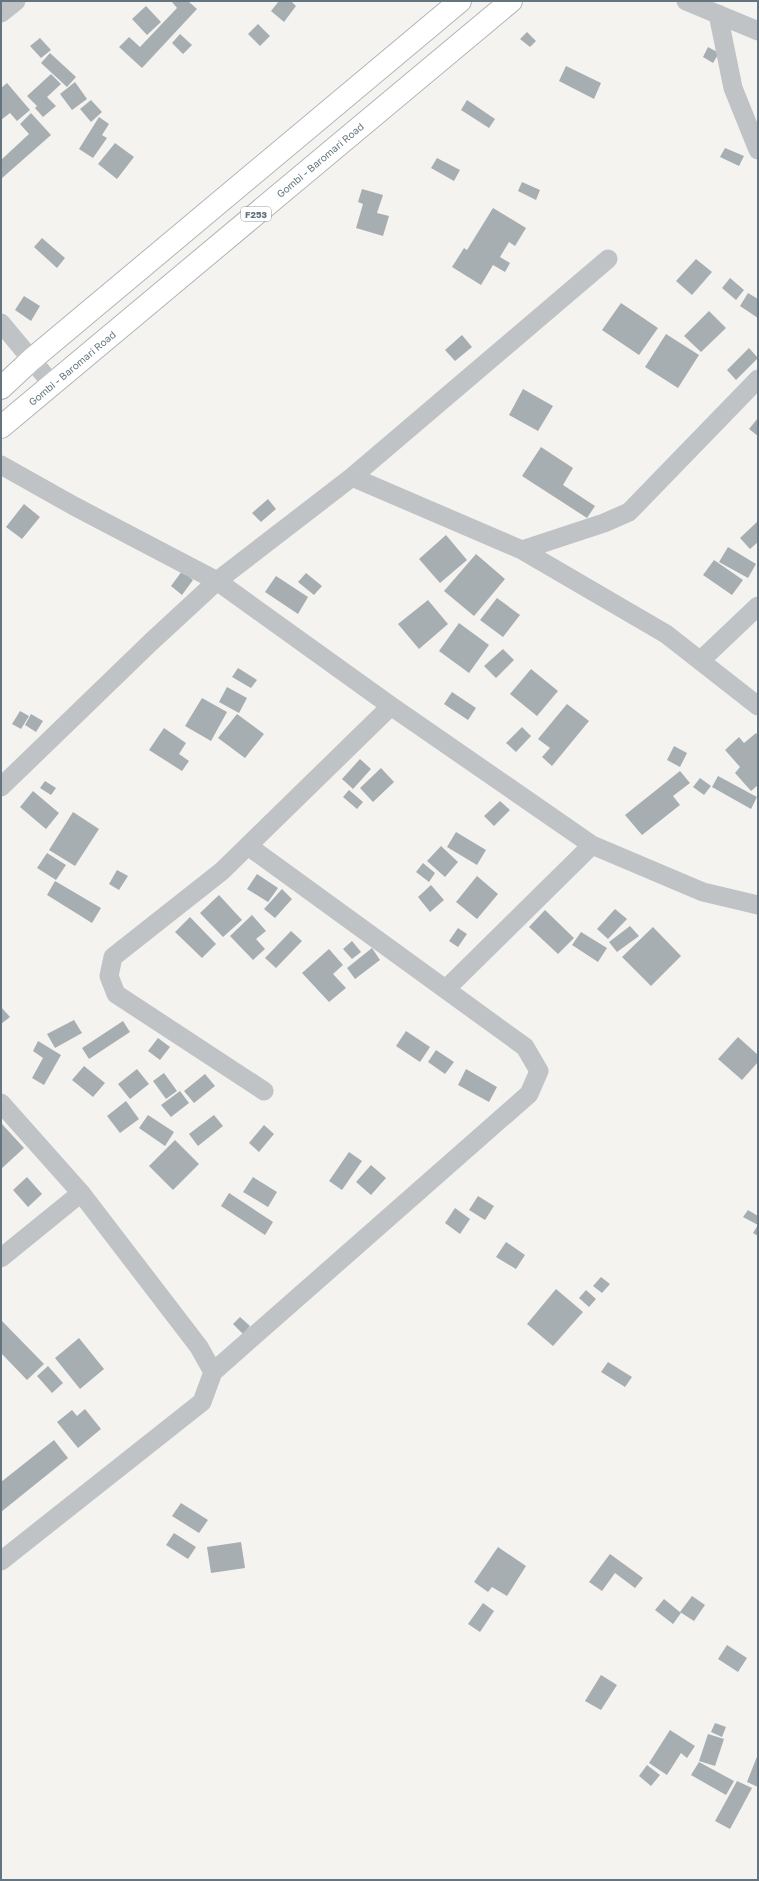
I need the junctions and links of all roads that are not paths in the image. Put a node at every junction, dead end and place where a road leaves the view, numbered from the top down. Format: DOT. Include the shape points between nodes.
graph roads {
  1 [pos="16,1"];
  2 [pos="460,1"];
  3 [pos="510,1"];
  4 [pos="686,1"];
  5 [pos="1,13"];
  6 [pos="718,14"];
  7 [pos="758,31"];
  8 [pos="758,150"];
  9 [pos="608,259"];
  10 [pos="1,323"];
  11 [pos="31,360"];
  12 [pos="758,379"];
  13 [pos="52,384"];
  14 [pos="1,388"];
  15 [pos="1,427"];
  16 [pos="1,465"];
  17 [pos="352,477"];
  18 [pos="522,550"];
  19 [pos="217,581"];
  20 [pos="758,606"];
  21 [pos="700,661"];
  22 [pos="391,706"];
  23 [pos="758,706"];
  24 [pos="1,787"];
  25 [pos="592,845"];
  26 [pos="248,846"];
  27 [pos="758,905"];
  28 [pos="446,989"];
  29 [pos="264,1091"];
  30 [pos="1,1103"];
  31 [pos="81,1193"];
  32 [pos="1,1258"];
  33 [pos="213,1372"];
  34 [pos="1,1561"];
  1 -- 5 [label="street"];
  2 -- 11 [label="main road"];
  3 -- 13 [label="main road, Gombi - Baromari Road / F253"];
  4 -- 6 [label="street"];
  6 -- 7 [label="street"];
  6 -- 8 [label="street" via="733,88"];
  9 -- 17 [label="street"];
  10 -- 11 [label="street"];
  11 -- 13 [label="street"];
  11 -- 14 [label="main road"];
  12 -- 18 [label="street" via="629,512 604,524"];
  13 -- 15 [label="main road, Gombi - Baromari Road / F253"];
  16 -- 19 [label="street"];
  17 -- 18 [label="street"];
  17 -- 19 [label="street"];
  18 -- 21 [label="street" via="666,634"];
  19 -- 22 [label="street"];
  19 -- 24 [label="street"];
  20 -- 21 [label="street"];
  21 -- 23 [label="street"];
  22 -- 25 [label="street"];
  22 -- 26 [label="street"];
  25 -- 27 [label="street" via="703,892"];
  25 -- 28 [label="street"];
  26 -- 28 [label="street"];
  26 -- 29 [label="street" via="222,871 113,957 109,976 116,994"];
  28 -- 33 [label="street" via="526,1047 539,1071 529,1094"];
  30 -- 31 [label="street"];
  31 -- 32 [label="street"];
  31 -- 33 [label="street" via="199,1347"];
  33 -- 34 [label="street" via="202,1402"];
}
